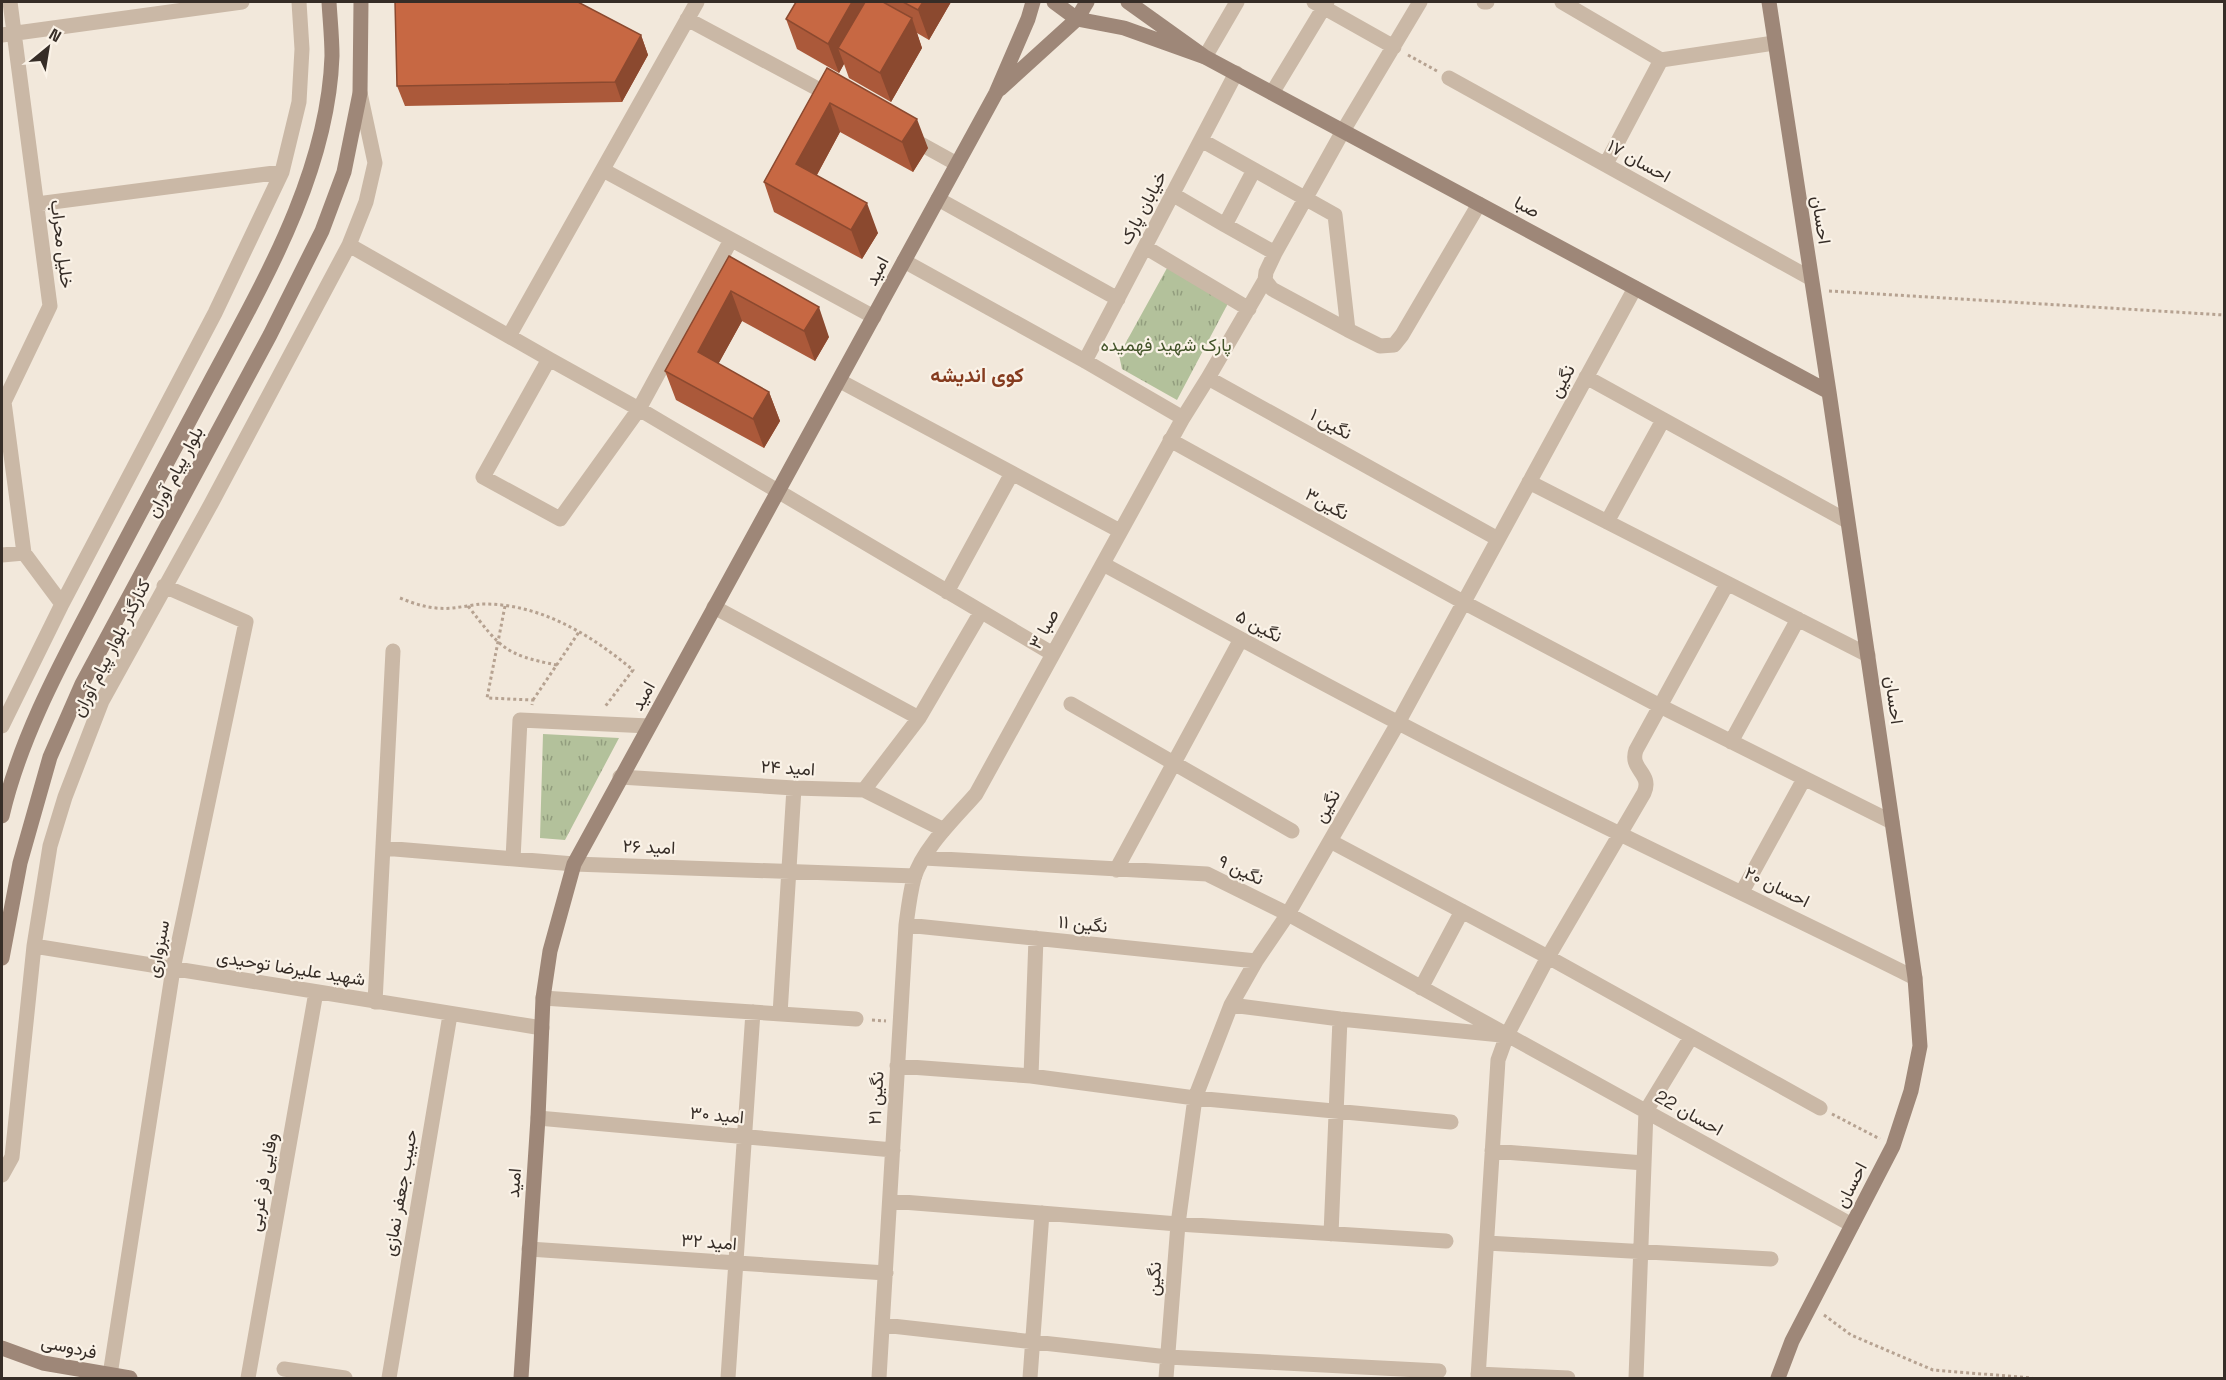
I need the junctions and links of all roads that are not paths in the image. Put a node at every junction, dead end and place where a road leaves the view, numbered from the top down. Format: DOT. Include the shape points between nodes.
graph roads {
  1 [pos="10,2"];
  2 [pos="242,2"];
  3 [pos="299,2"];
  4 [pos="328,2"];
  5 [pos="361,2"];
  6 [pos="697,2"];
  7 [pos="1033,2"];
  8 [pos="1054,2"];
  9 [pos="1088,2"];
  10 [pos="1128,2"];
  11 [pos="1237,2"];
  12 [pos="1420,2"];
  13 [pos="1562,2"];
  14 [pos="1768,2"];
  15 [pos="1321,3"];
  16 [pos="687,19"];
  17 [pos="1077,19"];
  18 [pos="8,34"];
  19 [pos="1774,43"];
  20 [pos="1394,47"];
  21 [pos="1205,57"];
  22 [pos="1661,60"];
  23 [pos="1236,73"];
  24 [pos="1449,78"];
  25 [pos="360,93"];
  26 [pos="996,93"];
  27 [pos="1272,93"];
  28 [pos="843,102"];
  29 [pos="895,130"];
  30 [pos="1343,131"];
  31 [pos="1201,140"];
  32 [pos="957,164"];
  33 [pos="1606,164"];
  34 [pos="603,170"];
  35 [pos="1254,170"];
  36 [pos="282,172"];
  37 [pos="1172,195"];
  38 [pos="1305,198"];
  39 [pos="938,199"];
  40 [pos="37,204"];
  41 [pos="1479,204"];
  42 [pos="1225,225"];
  43 [pos="731,240"];
  44 [pos="349,245"];
  45 [pos="1145,247"];
  46 [pos="1275,253"];
  47 [pos="904,261"];
  48 [pos="1265,280"];
  49 [pos="1811,284"];
  50 [pos="1635,288"];
  51 [pos="1118,299"];
  52 [pos="1249,309"];
  53 [pos="874,318"];
  54 [pos="1348,330"];
  55 [pos="508,336"];
  56 [pos="549,359"];
  57 [pos="1085,361"];
  58 [pos="1586,377"];
  59 [pos="1208,378"];
  60 [pos="840,381"];
  61 [pos="1829,392"];
  62 [pos="639,409"];
  63 [pos="1183,418"];
  64 [pos="1663,420"];
  65 [pos="1170,440"];
  66 [pos="1012,473"];
  67 [pos="1529,482"];
  68 [pos="777,493"];
  69 [pos="1848,521"];
  70 [pos="1607,522"];
  71 [pos="1120,531"];
  72 [pos="1498,539"];
  73 [pos="24,553"];
  74 [pos="2,555"];
  75 [pos="1103,564"];
  76 [pos="1728,584"];
  77 [pos="164,586"];
  78 [pos="947,592"];
  79 [pos="62,603"];
  80 [pos="1465,603"];
  81 [pos="714,607"];
  82 [pos="981,612"];
  83 [pos="1798,619"];
  84 [pos="1241,639"];
  85 [pos="393,651"];
  86 [pos="1053,654"];
  87 [pos="1868,655"];
  88 [pos="1071,704"];
  89 [pos="1660,706"];
  90 [pos="919,718"];
  91 [pos="1398,723"];
  92 [pos="2,726"];
  93 [pos="649,726"];
  94 [pos="1731,742"];
  95 [pos="1174,763"];
  96 [pos="620,777"];
  97 [pos="1804,779"];
  98 [pos="794,788"];
  99 [pos="864,790"];
  100 [pos="2,816"];
  101 [pos="1892,822"];
  102 [pos="944,830"];
  103 [pos="1292,831"];
  104 [pos="1620,834"];
  105 [pos="1330,841"];
  106 [pos="383,848"];
  107 [pos="924,858"];
  108 [pos="513,859"];
  109 [pos="574,864"];
  110 [pos="1116,870"];
  111 [pos="789,872"];
  112 [pos="915,876"];
  113 [pos="1742,892"];
  114 [pos="1462,911"];
  115 [pos="1288,914"];
  116 [pos="906,925"];
  117 [pos="1036,939"];
  118 [pos="34,945"];
  119 [pos="1548,957"];
  120 [pos="2,958"];
  121 [pos="1256,961"];
  122 [pos="173,969"];
  123 [pos="1915,978"];
  124 [pos="1421,988"];
  125 [pos="316,992"];
  126 [pos="543,998"];
  127 [pos="375,1002"];
  128 [pos="1231,1005"];
  129 [pos="753,1012"];
  130 [pos="780,1014"];
  131 [pos="450,1015"];
  132 [pos="856,1019"];
  133 [pos="1340,1020"];
  134 [pos="542,1028"];
  135 [pos="1507,1035"];
  136 [pos="1691,1037"];
  137 [pos="897,1066"];
  138 [pos="1032,1076"];
  139 [pos="1195,1098"];
  140 [pos="1820,1108"];
  141 [pos="1646,1111"];
  142 [pos="1335,1112"];
  143 [pos="538,1118"];
  144 [pos="1451,1122"];
  145 [pos="745,1137"];
  146 [pos="893,1150"];
  147 [pos="1492,1151"];
  148 [pos="1644,1163"];
  149 [pos="2,1175"];
  150 [pos="890,1201"];
  151 [pos="1042,1213"];
  152 [pos="1178,1224"];
  153 [pos="1852,1225"];
  154 [pos="1331,1234"];
  155 [pos="1446,1241"];
  156 [pos="1487,1243"];
  157 [pos="530,1249"];
  158 [pos="1641,1250"];
  159 [pos="1771,1259"];
  160 [pos="736,1264"];
  161 [pos="886,1273"];
  162 [pos="883,1325"];
  163 [pos="1033,1342"];
  164 [pos="2,1348"];
  165 [pos="1168,1357"];
  166 [pos="284,1369"];
  167 [pos="1314,1371"];
  168 [pos="1439,1371"];
  169 [pos="110,1375"];
  170 [pos="1478,1376"];
  171 [pos="130,1378"];
  172 [pos="248,1378"];
  173 [pos="345,1378"];
  174 [pos="389,1378"];
  175 [pos="521,1378"];
  176 [pos="728,1378"];
  177 [pos="879,1378"];
  178 [pos="1030,1378"];
  179 [pos="1166,1378"];
  180 [pos="1568,1378"];
  181 [pos="1636,1378"];
  182 [pos="1778,1378"];
  1 -- 18 [label="street, خلیل محراب"];
  2 -- 18 [label="street"];
  3 -- 36 [label="street" via="299,102"];
  4 -- 100 [label="main road, بلوار پیام آوران" via="332,56 324,117 313,165 292,222 57,670 24,745"];
  5 -- 25 [label="main road, بلوار پیام آوران"];
  6 -- 16 [label="street"];
  7 -- 26 [label="main road"];
  8 -- 17 [label="main road"];
  9 -- 17 [label="main road"];
  10 -- 21 [label="main road"];
  11 -- 21 [label="street"];
  12 -- 20 [label="street"];
  13 -- 22 [label="street"];
  14 -- 19 [label="main road, احسان"];
  15 -- 20 [label="street"];
  15 -- 27 [label="street"];
  16 -- 28 [label="street"];
  16 -- 34 [label="street"];
  17 -- 21 [label="main road" via="1124,28"];
  17 -- 26 [label="main road"];
  18 -- 40 [label="street, خلیل محراب"];
  19 -- 22 [label="street"];
  19 -- 49 [label="main road, احسان"];
  20 -- 30 [label="street"];
  21 -- 23 [label="main road, صبا"];
  22 -- 33 [label="street"];
  23 -- 27 [label="main road, صبا"];
  23 -- 31 [label="street, خیابان پارک"];
  24 -- 33 [label="street, احسان ۱۷"];
  25 -- 44 [label="street, کنارگذر بلوار پیام آوران" via="375,164 366,202"];
  25 -- 120 [label="main road, بلوار پیام آوران" via="344,172 322,231 82,684 50,757 20,862"];
  26 -- 32 [label="main road, امید"];
  27 -- 30 [label="main road, صبا"];
  29 -- 32 [label="street"];
  30 -- 38 [label="street"];
  30 -- 41 [label="main road, صبا"];
  31 -- 35 [label="street"];
  31 -- 37 [label="street, خیابان پارک"];
  32 -- 39 [label="main road, امید"];
  33 -- 49 [label="street, احسان ۱۷"];
  34 -- 43 [label="street"];
  34 -- 55 [label="street"];
  35 -- 38 [label="street"];
  35 -- 42 [label="street"];
  36 -- 40 [label="street"];
  36 -- 79 [label="street" via="215,313"];
  37 -- 42 [label="street"];
  37 -- 45 [label="street, خیابان پارک"];
  38 -- 46 [label="street"];
  38 -- 54 [label="street" via="1335,215"];
  39 -- 47 [label="main road, امید"];
  39 -- 51 [label="street"];
  40 -- 73 [label="street, خلیل محراب" via="50,306 4,402"];
  41 -- 50 [label="main road, صبا"];
  41 -- 54 [label="street" via="1394,345 1380,346"];
  42 -- 46 [label="street"];
  43 -- 53 [label="street"];
  43 -- 62 [label="street"];
  44 -- 55 [label="street"];
  44 -- 77 [label="street, کنارگذر بلوار پیام آوران"];
  45 -- 51 [label="street, خیابان پارک"];
  45 -- 52 [label="street"];
  46 -- 48 [label="street"];
  47 -- 53 [label="main road, امید"];
  47 -- 57 [label="street"];
  48 -- 52 [label="street"];
  48 -- 54 [label="street" via="1272,289"];
  49 -- 61 [label="main road, احسان"];
  50 -- 58 [label="street, نگین"];
  50 -- 61 [label="main road, صبا"];
  51 -- 57 [label="street, خیابان پارک"];
  52 -- 59 [label="street"];
  53 -- 60 [label="main road, امید"];
  55 -- 56 [label="street"];
  56 -- 62 [label="street"];
  56 -- 62 [label="street" via="483,477 560,519"];
  57 -- 63 [label="street"];
  58 -- 64 [label="street"];
  58 -- 67 [label="street, نگین"];
  59 -- 63 [label="street"];
  59 -- 72 [label="street, نگین ۱"];
  60 -- 66 [label="street"];
  60 -- 68 [label="main road, امید"];
  61 -- 69 [label="main road, احسان"];
  62 -- 68 [label="street"];
  63 -- 65 [label="street"];
  64 -- 69 [label="street"];
  64 -- 70 [label="street"];
  65 -- 71 [label="street, صبا ۳"];
  65 -- 80 [label="street, نگین۳"];
  66 -- 71 [label="street"];
  66 -- 78 [label="street"];
  67 -- 70 [label="street"];
  67 -- 72 [label="street, نگین"];
  68 -- 78 [label="street"];
  68 -- 81 [label="main road, امید"];
  69 -- 87 [label="main road, احسان"];
  70 -- 76 [label="street"];
  71 -- 75 [label="street, صبا ۳"];
  72 -- 80 [label="street, نگین"];
  73 -- 74 [label="street"];
  73 -- 79 [label="street"];
  75 -- 84 [label="street, نگین ۵"];
  75 -- 86 [label="street, صبا ۳"];
  76 -- 83 [label="street"];
  76 -- 89 [label="street"];
  77 -- 118 [label="street, کنارگذر بلوار پیام آوران" via="102,701 65,797 50,846"];
  77 -- 122 [label="street, سبزواری" via="246,622"];
  78 -- 82 [label="street"];
  79 -- 92 [label="street"];
  80 -- 89 [label="street, نگین۳"];
  80 -- 91 [label="street, نگین"];
  81 -- 90 [label="street"];
  81 -- 93 [label="main road, امید"];
  82 -- 86 [label="street"];
  82 -- 90 [label="street"];
  83 -- 87 [label="street"];
  83 -- 94 [label="street"];
  84 -- 91 [label="street, نگین ۵"];
  84 -- 95 [label="street"];
  85 -- 106 [label="street"];
  86 -- 102 [label="street, صبا ۳" via="976,794"];
  87 -- 101 [label="main road, احسان"];
  88 -- 95 [label="street"];
  89 -- 94 [label="street, نگین۳"];
  89 -- 104 [label="street" via="1634,757 1647,785"];
  90 -- 99 [label="street"];
  91 -- 104 [label="street, نگین ۵"];
  91 -- 105 [label="street, نگین"];
  93 -- 96 [label="main road, امید"];
  93 -- 108 [label="street" via="520,720"];
  94 -- 97 [label="street, نگین۳"];
  95 -- 103 [label="street"];
  95 -- 110 [label="street"];
  96 -- 98 [label="street, امید ۲۴"];
  96 -- 109 [label="main road, امید"];
  97 -- 101 [label="street, نگین۳"];
  97 -- 113 [label="street"];
  98 -- 99 [label="street, امید ۲۴"];
  98 -- 111 [label="street"];
  99 -- 102 [label="street, امید ۲۴"];
  101 -- 123 [label="main road, احسان"];
  102 -- 107 [label="street, نگین ۲۱"];
  104 -- 113 [label="street, احسان ۲۰"];
  104 -- 119 [label="street"];
  105 -- 114 [label="street"];
  105 -- 115 [label="street, نگین"];
  106 -- 108 [label="street, امید ۲۶"];
  106 -- 127 [label="street"];
  107 -- 110 [label="street, نگین ۹"];
  107 -- 112 [label="street, نگین ۲۱"];
  108 -- 109 [label="street, امید ۲۶"];
  109 -- 111 [label="street, امید ۲۶"];
  109 -- 126 [label="main road, امید" via="550,951"];
  110 -- 115 [label="street, نگین ۹" via="1207,874"];
  111 -- 112 [label="street, امید ۲۶"];
  111 -- 130 [label="street"];
  112 -- 116 [label="street, نگین ۲۱"];
  113 -- 123 [label="street, احسان ۲۰"];
  114 -- 119 [label="street"];
  114 -- 124 [label="street"];
  115 -- 121 [label="street, نگین"];
  115 -- 124 [label="street, نگین ۹"];
  116 -- 117 [label="street, نگین ۱۱"];
  116 -- 137 [label="street, نگین ۲۱"];
  117 -- 121 [label="street, نگین ۱۱"];
  117 -- 138 [label="street"];
  118 -- 122 [label="street, شهید علیرضا توحیدی"];
  118 -- 149 [label="street, کنارگذر بلوار پیام آوران" via="12,1157"];
  119 -- 135 [label="street"];
  119 -- 136 [label="street"];
  121 -- 128 [label="street, نگین"];
  122 -- 125 [label="street, شهید علیرضا توحیدی"];
  122 -- 169 [label="street, سبزواری"];
  123 -- 153 [label="main road, احسان" via="1920,1046 1911,1091 1893,1146"];
  124 -- 135 [label="street, نگین ۹"];
  125 -- 127 [label="street, شهید علیرضا توحیدی"];
  125 -- 172 [label="street, وفایی فر غربی"];
  126 -- 129 [label="street"];
  126 -- 134 [label="main road, امید"];
  127 -- 131 [label="street, شهید علیرضا توحیدی"];
  128 -- 133 [label="street"];
  128 -- 139 [label="street, نگین"];
  129 -- 130 [label="street"];
  129 -- 145 [label="street"];
  130 -- 132 [label="street"];
  131 -- 134 [label="street, شهید علیرضا توحیدی"];
  131 -- 174 [label="street, حبیب جعفر نمازی"];
  133 -- 135 [label="street"];
  133 -- 142 [label="street"];
  134 -- 143 [label="main road, امید"];
  135 -- 141 [label="street, احسان 22"];
  135 -- 147 [label="street" via="1498,1060"];
  136 -- 140 [label="street"];
  136 -- 141 [label="street"];
  137 -- 138 [label="street"];
  137 -- 146 [label="street, نگین ۲۱"];
  138 -- 139 [label="street"];
  139 -- 142 [label="street"];
  139 -- 152 [label="street, نگین"];
  141 -- 148 [label="street"];
  141 -- 153 [label="street, احسان 22"];
  142 -- 144 [label="street"];
  142 -- 154 [label="street"];
  143 -- 145 [label="street, امید ۳۰"];
  143 -- 157 [label="main road, امید"];
  145 -- 146 [label="street, امید ۳۰"];
  145 -- 160 [label="street"];
  146 -- 150 [label="street, نگین ۲۱"];
  147 -- 148 [label="street"];
  147 -- 156 [label="street"];
  148 -- 158 [label="street"];
  150 -- 151 [label="street"];
  150 -- 161 [label="street, نگین ۲۱"];
  151 -- 152 [label="street"];
  151 -- 163 [label="street"];
  152 -- 154 [label="street"];
  152 -- 165 [label="street, نگین"];
  153 -- 182 [label="main road, احسان" via="1792,1341"];
  154 -- 155 [label="street"];
  156 -- 158 [label="street"];
  156 -- 170 [label="street"];
  157 -- 160 [label="street, امید ۳۲"];
  157 -- 175 [label="main road, امید"];
  158 -- 159 [label="street"];
  158 -- 181 [label="street"];
  160 -- 161 [label="street, امید ۳۲"];
  160 -- 176 [label="street"];
  161 -- 162 [label="street, نگین ۲۱"];
  162 -- 163 [label="street"];
  162 -- 177 [label="street, نگین ۲۱"];
  163 -- 165 [label="street"];
  163 -- 178 [label="street"];
  164 -- 169 [label="main road, فردوسی" via="43,1363"];
  165 -- 167 [label="street"];
  165 -- 179 [label="street, نگین"];
  166 -- 173 [label="street"];
  167 -- 168 [label="street"];
  169 -- 171 [label="main road, فردوسی"];
  170 -- 180 [label="street"];
}
